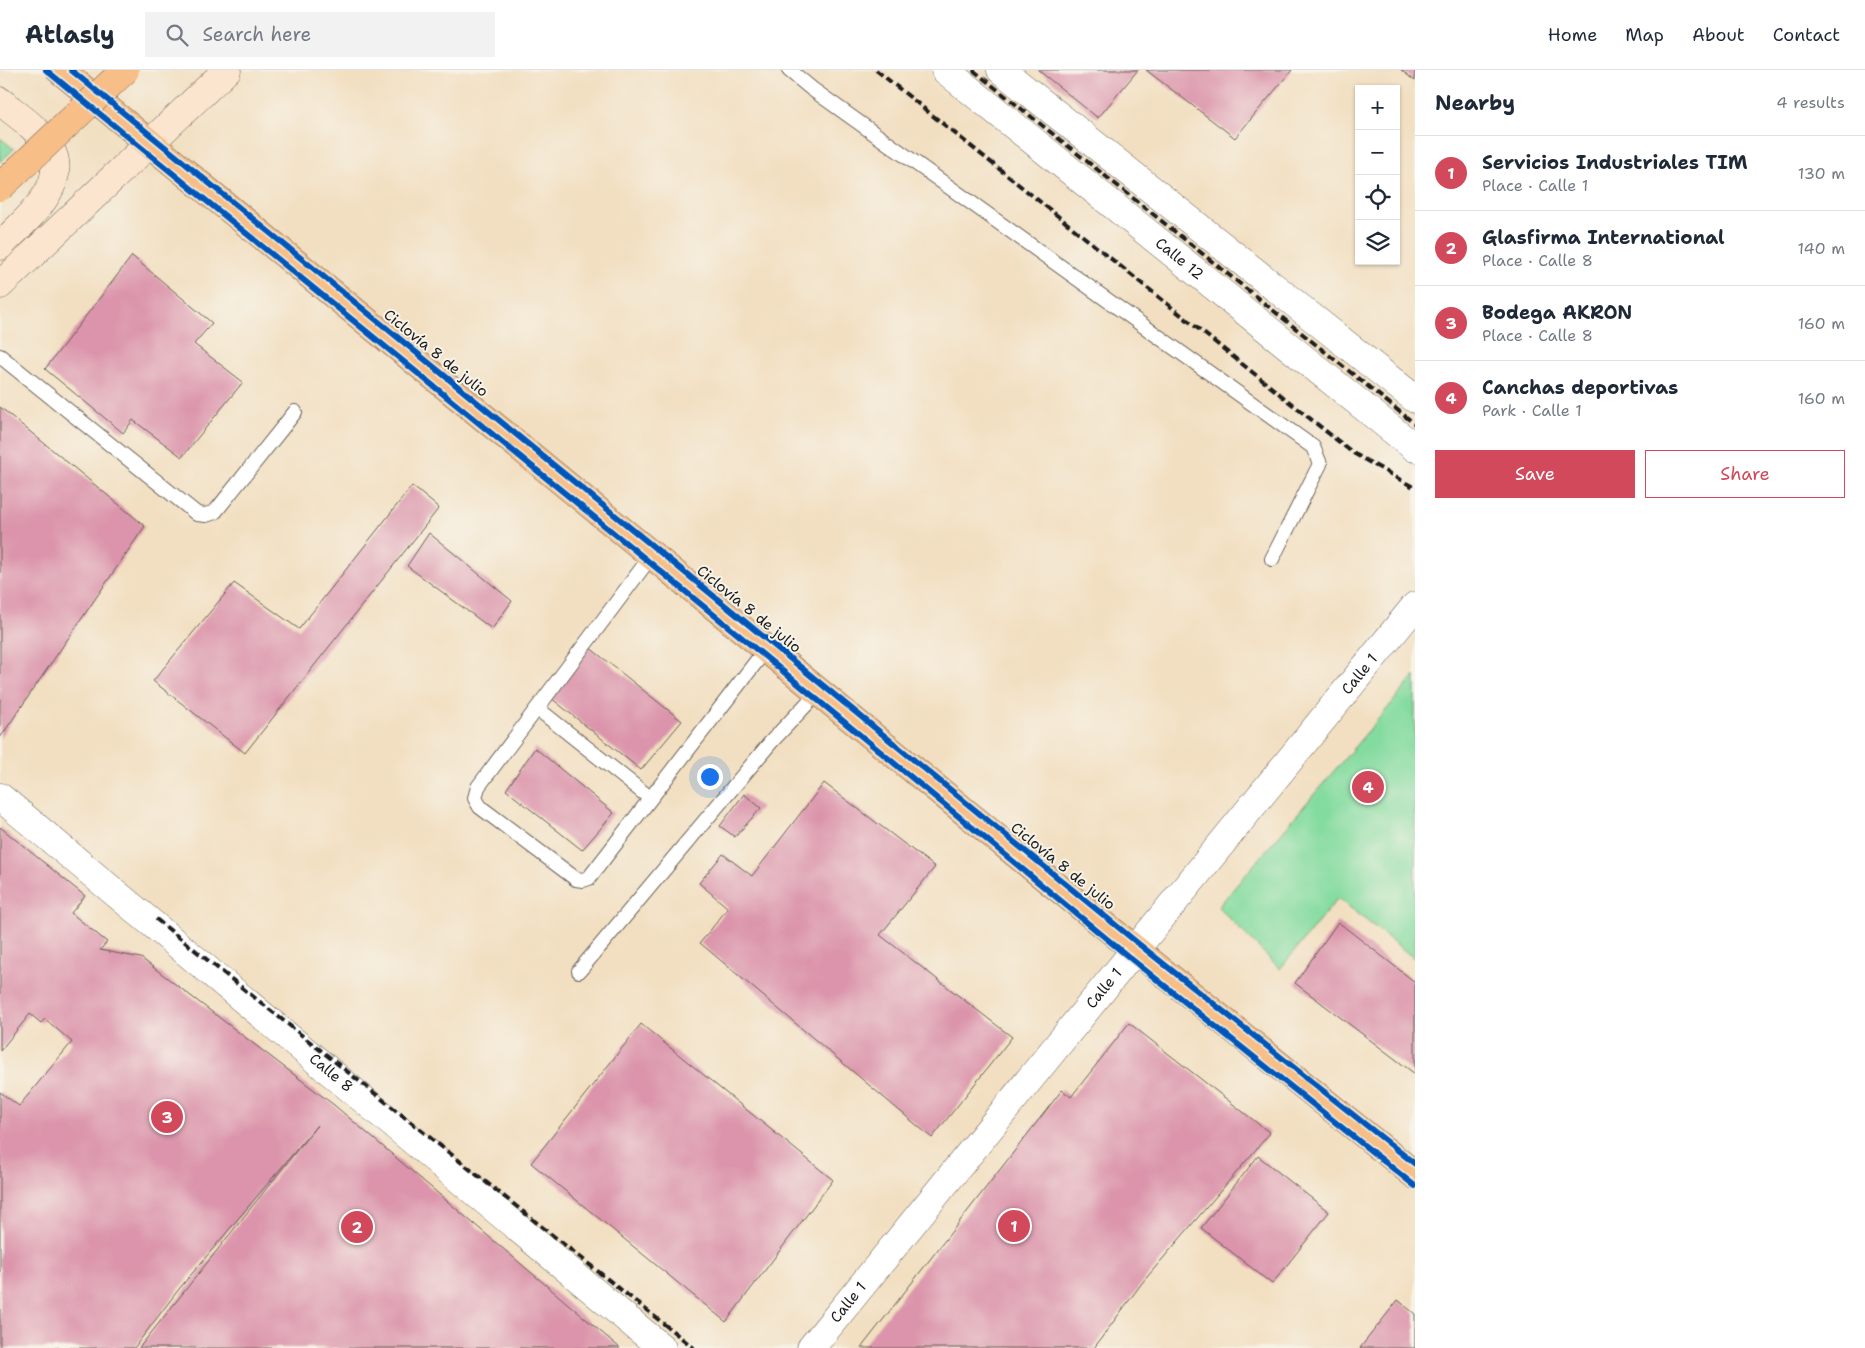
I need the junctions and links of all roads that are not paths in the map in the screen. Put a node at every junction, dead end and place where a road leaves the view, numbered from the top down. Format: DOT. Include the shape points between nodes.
graph roads {
  1 [pos="60,70"];
  2 [pos="125,70"];
  3 [pos="227,70"];
  4 [pos="789,70"];
  5 [pos="945,70"];
  6 [pos="1001,70"];
  7 [pos="0,101"];
  8 [pos="149,143"];
  9 [pos="0,187"];
  10 [pos="0,246"];
  11 [pos="0,285"];
  12 [pos="0,356"];
  13 [pos="1415,399"];
  14 [pos="295,412"];
  15 [pos="1415,448"];
  16 [pos="652,555"];
  17 [pos="1272,559"];
  18 [pos="1415,606"];
  19 [pos="766,649"];
  20 [pos="819,691"];
  21 [pos="538,709"];
  22 [pos="0,797"];
  23 [pos="650,798"];
  24 [pos="1136,951"];
  25 [pos="579,971"];
  26 [pos="1415,1175"];
  27 [pos="662,1348"];
  28 [pos="811,1348"];
  1 -- 8 [label="main road"];
  2 -- 9 [label="main road, bridge"];
  3 -- 8 [label="main road"];
  4 -- 17 [label="lane" via="1312,447 1320,464"];
  5 -- 15 [label="street, Calle 12"];
  6 -- 13 [label="street"];
  7 -- 10 [label="main road" via="28,123 50,148 56,166 53,183 42,202"];
  8 -- 11 [label="main road"];
  8 -- 16 [label="main road"];
  12 -- 14 [label="lane" via="197,514 206,516 215,512"];
  16 -- 19 [label="main road"];
  16 -- 21 [label="lane"];
  18 -- 24 [label="street, Calle 1"];
  19 -- 20 [label="main road"];
  19 -- 23 [label="lane"];
  20 -- 24 [label="main road"];
  20 -- 25 [label="lane" via="771,742"];
  21 -- 23 [label="lane"];
  21 -- 23 [label="lane" via="476,792 475,798 480,807 571,875 583,880 594,874"];
  22 -- 27 [label="street, Calle 8"];
  24 -- 26 [label="main road"];
  24 -- 28 [label="street, Calle 1"];
}
